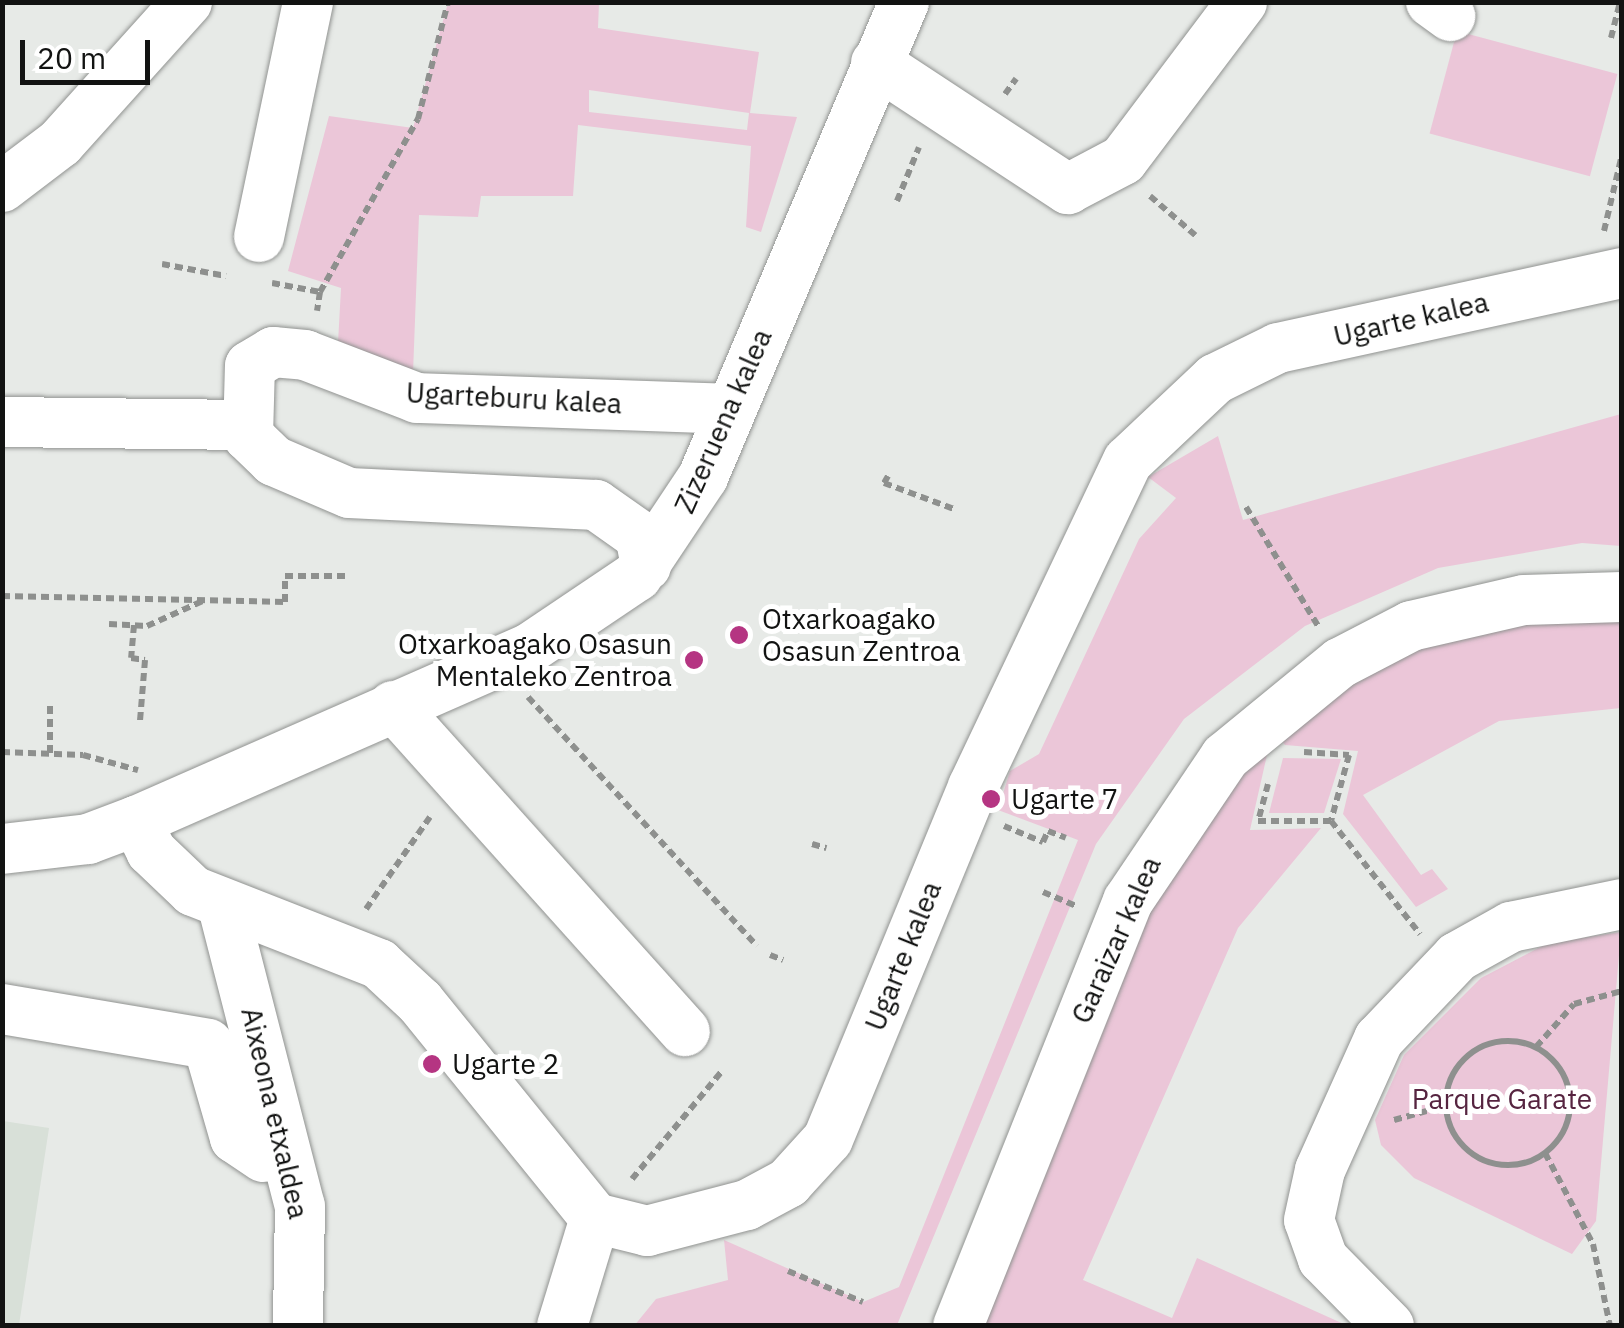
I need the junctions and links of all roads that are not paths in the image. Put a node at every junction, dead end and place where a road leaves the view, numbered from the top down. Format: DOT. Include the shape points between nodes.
graph roads {
  1 [pos="187,2"];
  2 [pos="308,2"];
  3 [pos="904,2"];
  4 [pos="1242,2"];
  5 [pos="876,62"];
  6 [pos="2,187"];
  7 [pos="259,237"];
  8 [pos="1608,276"];
  9 [pos="730,410"];
  10 [pos="2,422"];
  11 [pos="248,425"];
  12 [pos="646,566"];
  13 [pos="1622,597"];
  14 [pos="394,706"];
  15 [pos="140,799"];
  16 [pos="2,849"];
  17 [pos="222,903"];
  18 [pos="1622,904"];
  19 [pos="2,1009"];
  20 [pos="685,1032"];
  21 [pos="263,1157"];
  22 [pos="612,1201"];
  23 [pos="298,1326"];
  24 [pos="562,1326"];
  25 [pos="958,1326"];
  26 [pos="1390,1326"];
  1 -- 6 [label="street" via="60,143"];
  2 -- 7 [label="street"];
  3 -- 5 [label="street, Zizeruena kalea"];
  4 -- 5 [label="street" via="1114,166 1068,190"];
  5 -- 9 [label="street, Zizeruena kalea"];
  8 -- 22 [label="street, Ugarte kalea" via="1278,348 1215,379 1173,416 1128,462 1085,540 828,1140 788,1182 747,1205 646,1230"];
  9 -- 11 [label="street, Ugarteburu kalea" via="417,398 274,352 250,366"];
  9 -- 12 [label="street, Zizeruena kalea" via="672,536"];
  10 -- 11 [label="street"];
  11 -- 12 [label="street" via="254,448 349,493 596,505 640,536"];
  12 -- 14 [label="street, Zizeruena kalea" via="530,648"];
  13 -- 25 [label="street, Garaizar kalea" via="1468,611 1411,626 1340,663 1225,758 1150,856"];
  14 -- 15 [label="street, Zizeruena kalea"];
  14 -- 20 [label="street"];
  15 -- 16 [label="street, Zizeruena kalea" via="88,840"];
  15 -- 17 [label="street" via="170,872"];
  17 -- 22 [label="street" via="379,964"];
  17 -- 23 [label="street, Aixeona etxaldea" via="300,1206"];
  18 -- 26 [label="street" via="1511,928 1446,967 1378,1040 1326,1156 1309,1220 1323,1259"];
  19 -- 21 [label="street" via="208,1044 234,1138"];
  22 -- 24 [label="street"];
}
